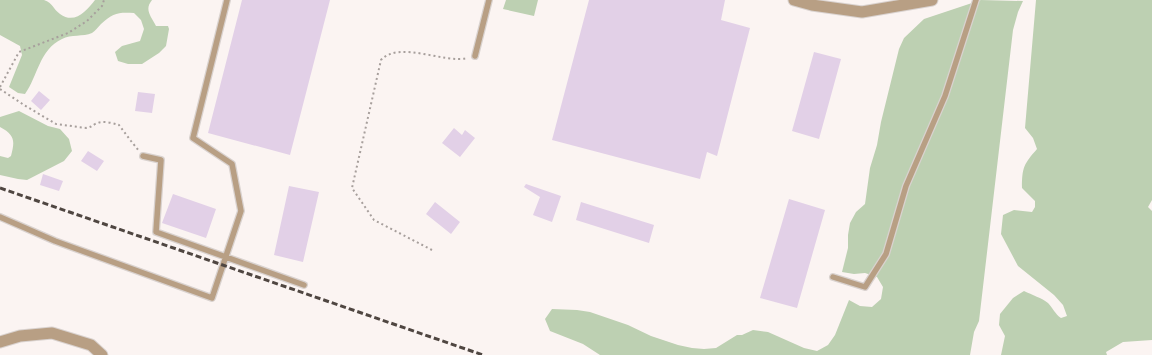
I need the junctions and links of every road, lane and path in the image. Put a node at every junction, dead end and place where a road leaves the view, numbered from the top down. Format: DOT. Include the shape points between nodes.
graph roads {
  1 [pos="104,0"];
  2 [pos="227,0"];
  3 [pos="489,0"];
  4 [pos="794,0"];
  5 [pos="932,0"];
  6 [pos="976,0"];
  7 [pos="474,56"];
  8 [pos="0,88"];
  9 [pos="143,156"];
  10 [pos="0,217"];
  11 [pos="432,250"];
  12 [pos="226,257"];
  13 [pos="833,278"];
  14 [pos="304,284"];
  15 [pos="0,342"];
  16 [pos="102,355"];
  1 -- 8 [label="path" via="102,6 87,21 68,33 20,52"];
  2 -- 12 [label="lane" via="192,138 232,164 241,210"];
  3 -- 7 [label="lane"];
  4 -- 5 [label="street" via="862,12"];
  6 -- 13 [label="lane" via="945,96 906,186 886,254 865,286"];
  7 -- 11 [label="path" via="466,59 409,52 385,56 381,60 352,188 374,220"];
  8 -- 9 [label="path" via="56,124 86,128 101,122 119,125"];
  9 -- 12 [label="lane" via="160,160 156,232"];
  10 -- 12 [label="lane" via="55,241 212,298"];
  12 -- 14 [label="lane"];
  15 -- 16 [label="street" via="20,336 52,333 91,345"];
}
